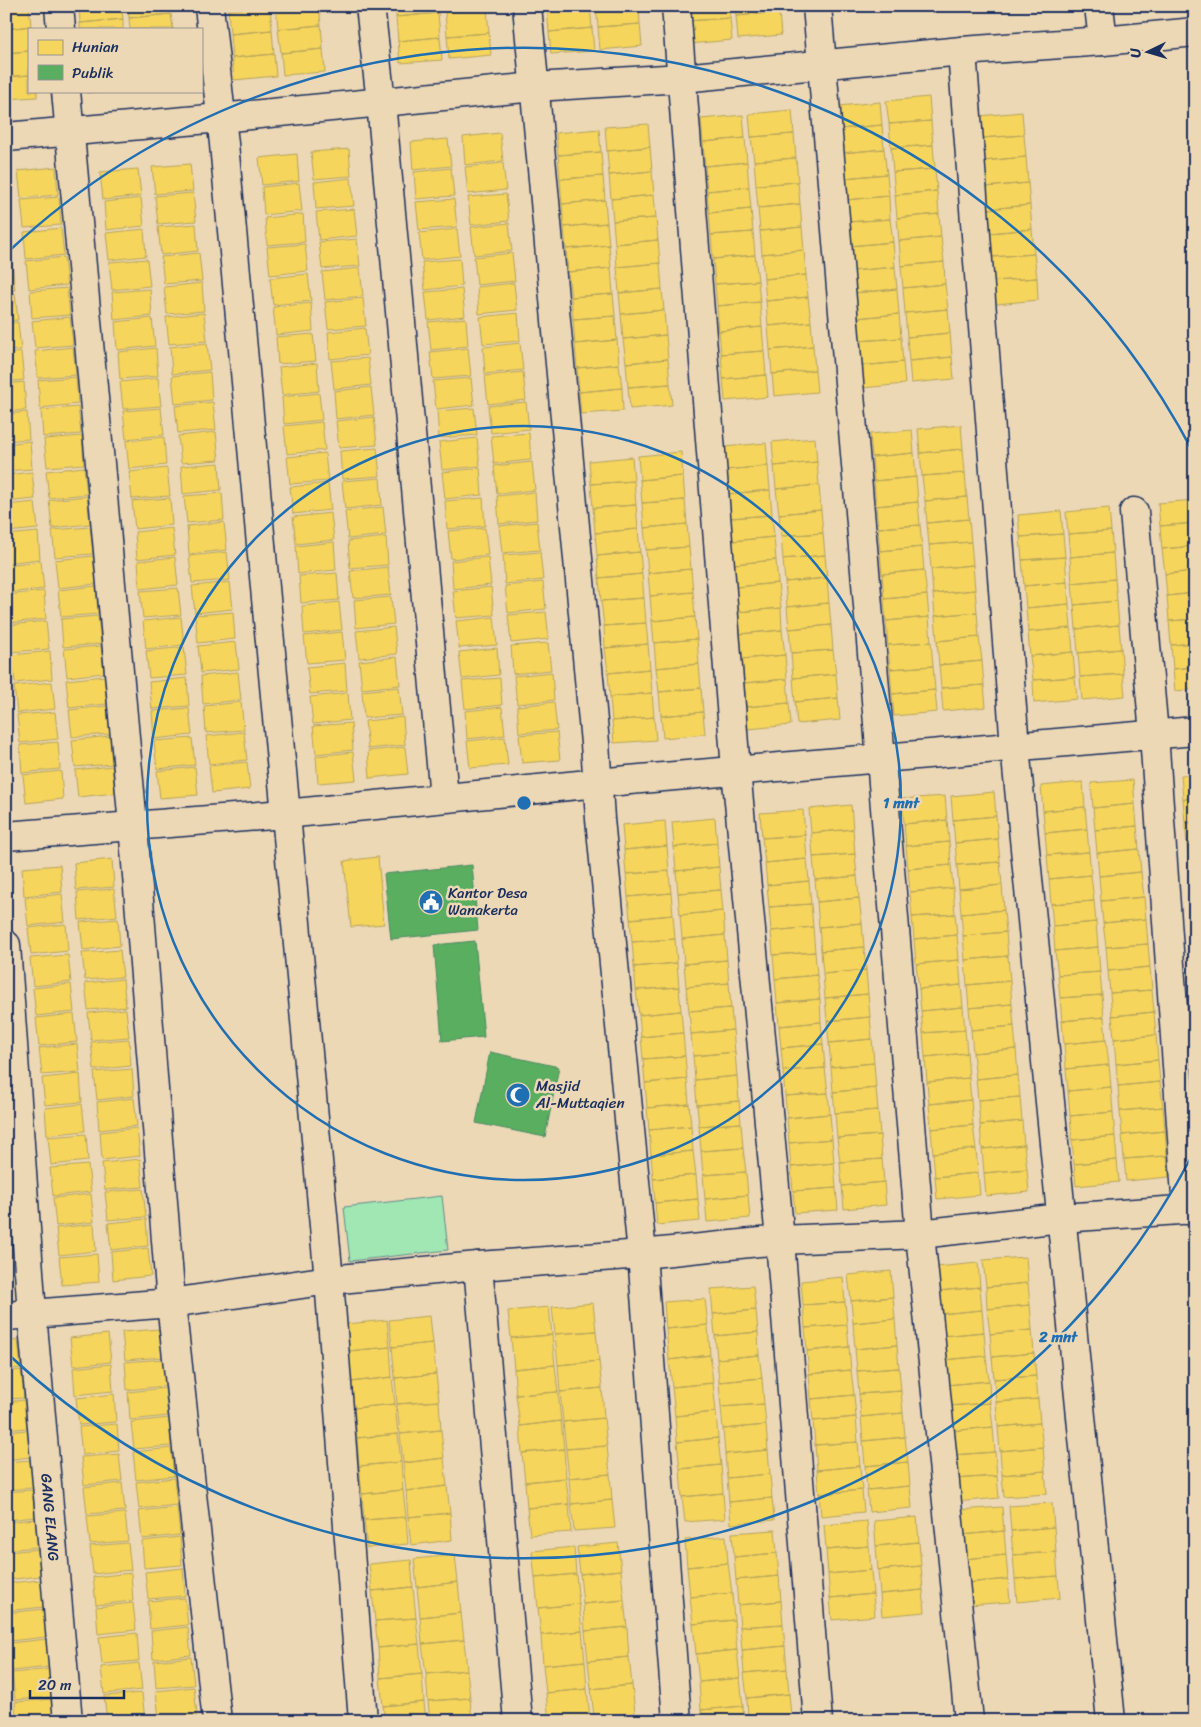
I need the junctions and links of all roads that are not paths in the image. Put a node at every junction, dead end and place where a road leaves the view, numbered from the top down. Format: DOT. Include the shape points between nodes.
graph roads {
  1 [pos="59,6"];
  2 [pos="209,6"];
  3 [pos="370,6"];
  4 [pos="527,6"];
  5 [pos="676,6"];
  6 [pos="816,6"];
  7 [pos="1099,6"];
  8 [pos="61,28"];
  9 [pos="1195,32"];
  10 [pos="1103,41"];
  11 [pos="962,52"];
  12 [pos="822,65"];
  13 [pos="682,78"];
  14 [pos="535,87"];
  15 [pos="66,92"];
  16 [pos="381,102"];
  17 [pos="220,118"];
  18 [pos="70,131"];
  19 [pos="6,137"];
  20 [pos="1134,512"];
  21 [pos="1195,731"];
  22 [pos="1154,734"];
  23 [pos="1015,746"];
  24 [pos="881,759"];
  25 [pos="736,770"];
  26 [pos="598,784"];
  27 [pos="444,798"];
  28 [pos="285,814"];
  29 [pos="133,825"];
  30 [pos="6,836"];
  31 [pos="6,945"];
  32 [pos="1191,1210"];
  33 [pos="1061,1218"];
  34 [pos="920,1234"];
  35 [pos="780,1240"];
  36 [pos="642,1254"];
  37 [pos="478,1266"];
  38 [pos="329,1280"];
  39 [pos="171,1302"];
  40 [pos="19,1315"];
  41 [pos="68,1721"];
  42 [pos="217,1721"];
  43 [pos="363,1721"];
  44 [pos="518,1721"];
  45 [pos="677,1721"];
  46 [pos="818,1721"];
  47 [pos="969,1721"];
  48 [pos="1111,1721"];
  1 -- 8 [label="street"];
  2 -- 17 [label="street"];
  3 -- 16 [label="street"];
  4 -- 14 [label="street"];
  5 -- 13 [label="street"];
  6 -- 12 [label="street"];
  7 -- 10 [label="street"];
  9 -- 10 [label="street"];
  10 -- 11 [label="street"];
  11 -- 12 [label="street"];
  11 -- 23 [label="street"];
  12 -- 13 [label="street"];
  12 -- 24 [label="street"];
  13 -- 14 [label="street"];
  13 -- 25 [label="street"];
  14 -- 16 [label="street"];
  14 -- 26 [label="street"];
  15 -- 18 [label="street"];
  16 -- 17 [label="street"];
  16 -- 27 [label="street"];
  17 -- 18 [label="street"];
  17 -- 28 [label="street"];
  18 -- 19 [label="street"];
  18 -- 29 [label="street"];
  20 -- 22 [label="street"];
  21 -- 22 [label="street"];
  22 -- 23 [label="street"];
  22 -- 32 [label="street"];
  23 -- 24 [label="street"];
  23 -- 33 [label="street"];
  24 -- 25 [label="street"];
  24 -- 34 [label="street"];
  25 -- 26 [label="street"];
  25 -- 35 [label="street"];
  26 -- 27 [label="street"];
  26 -- 36 [label="street"];
  27 -- 28 [label="street"];
  28 -- 29 [label="street"];
  28 -- 38 [label="street"];
  29 -- 30 [label="street"];
  29 -- 39 [label="street"];
  31 -- 40 [label="street, GANG ELANG"];
  32 -- 33 [label="street"];
  33 -- 34 [label="street"];
  33 -- 48 [label="street"];
  34 -- 35 [label="street"];
  34 -- 47 [label="street"];
  35 -- 36 [label="street"];
  35 -- 46 [label="street"];
  36 -- 37 [label="street"];
  36 -- 45 [label="street"];
  37 -- 38 [label="street"];
  37 -- 44 [label="street"];
  38 -- 39 [label="street"];
  38 -- 43 [label="street"];
  39 -- 40 [label="street"];
  39 -- 42 [label="street"];
  40 -- 41 [label="street, GANG ELANG"];
}
